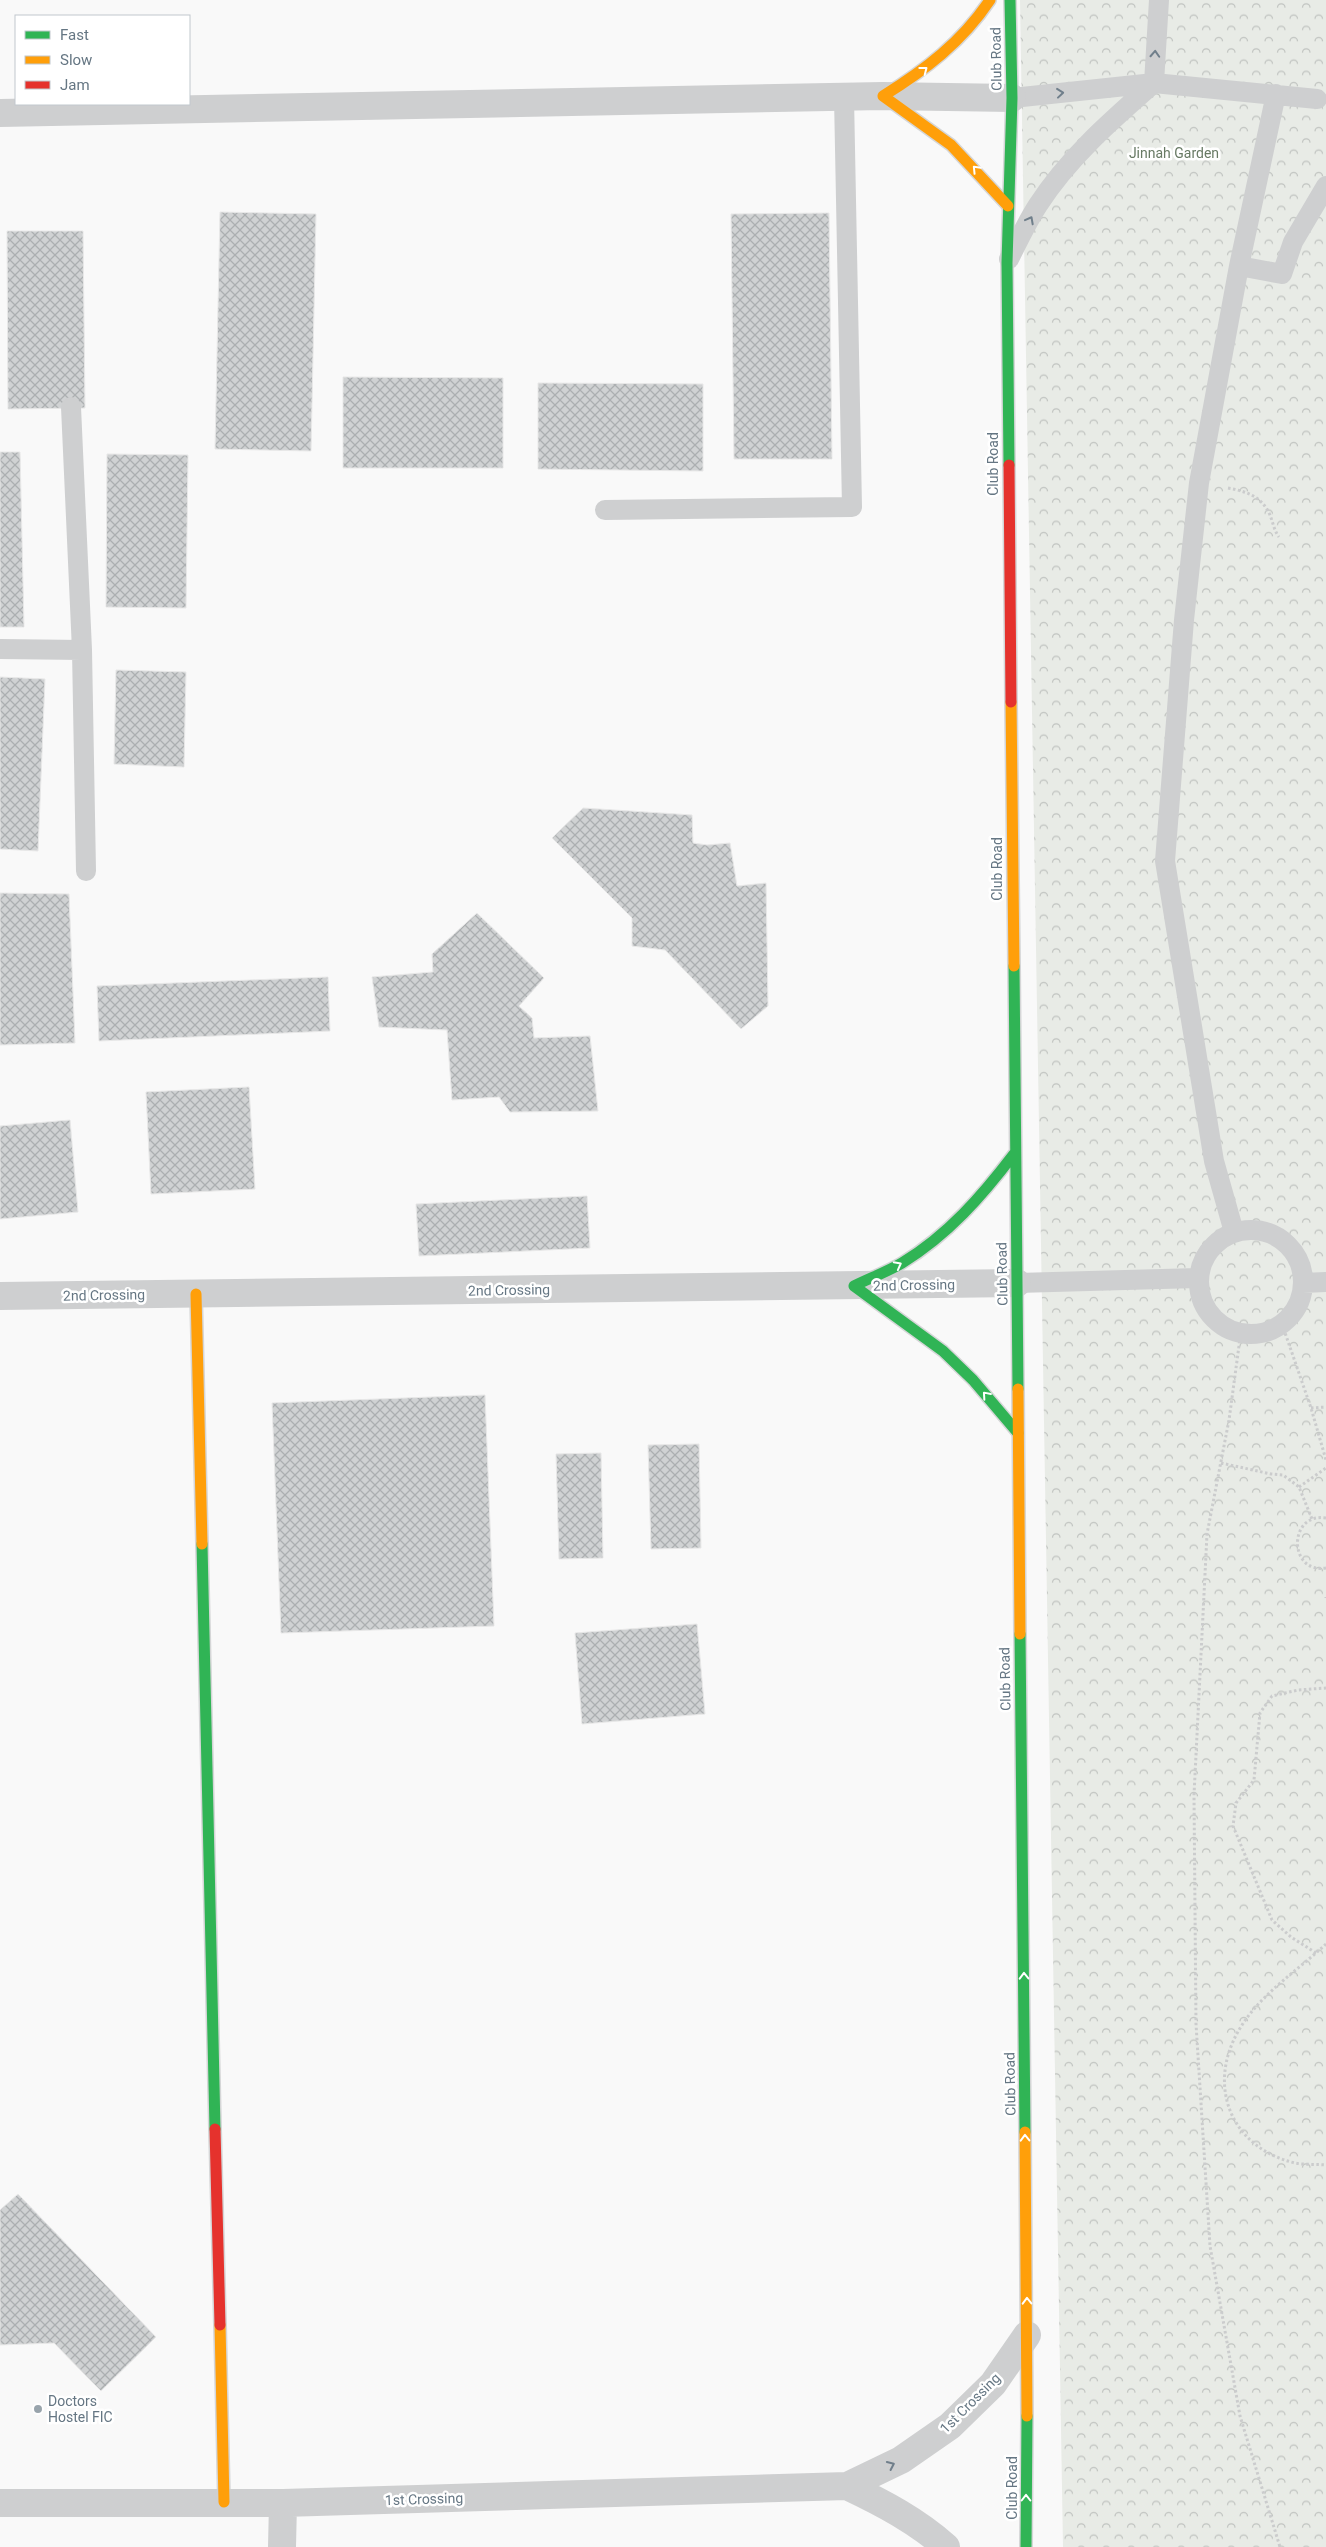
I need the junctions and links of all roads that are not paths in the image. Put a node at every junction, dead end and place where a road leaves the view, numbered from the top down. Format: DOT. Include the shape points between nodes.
graph roads {
  1 [pos="990,0"];
  2 [pos="1010,0"];
  3 [pos="1158,0"];
  4 [pos="1154,83"];
  5 [pos="1276,94"];
  6 [pos="884,96"];
  7 [pos="844,97"];
  8 [pos="1012,98"];
  9 [pos="1317,98"];
  10 [pos="0,113"];
  11 [pos="1326,186"];
  12 [pos="1008,206"];
  13 [pos="1007,263"];
  14 [pos="1239,266"];
  15 [pos="71,407"];
  16 [pos="605,510"];
  17 [pos="0,648"];
  18 [pos="82,650"];
  19 [pos="86,871"];
  20 [pos="1014,1154"];
  21 [pos="1234,1232"];
  22 [pos="1198,1278"];
  23 [pos="1326,1282"];
  24 [pos="1017,1283"];
  25 [pos="1304,1283"];
  26 [pos="854,1286"];
  27 [pos="196,1294"];
  28 [pos="0,1296"];
  29 [pos="1018,1432"];
  30 [pos="1027,2335"];
  31 [pos="847,2486"];
  32 [pos="224,2502"];
  33 [pos="0,2503"];
  34 [pos="283,2503"];
  35 [pos="282,2547"];
  36 [pos="946,2547"];
  37 [pos="1026,2547"];
  6 -- 1 [label="main road, one-way" via="922,72 956,42"];
  2 -- 8 [label="main road, Club Road"];
  4 -- 3 [label="lane, one-way"];
  4 -- 5 [label="lane"];
  8 -- 4 [label="lane, one-way"];
  13 -- 4 [label="lane, one-way" via="1038,205 1061,174 1099,131"];
  5 -- 9 [label="lane"];
  5 -- 14 [label="lane"];
  6 -- 7 [label="street"];
  6 -- 8 [label="street"];
  12 -- 6 [label="main road, one-way" via="952,144"];
  7 -- 10 [label="street"];
  7 -- 16 [label="lane" via="852,507"];
  8 -- 12 [label="main road, Club Road"];
  11 -- 14 [label="lane" via="1293,242 1282,274"];
  12 -- 13 [label="main road, Club Road"];
  13 -- 20 [label="main road, Club Road"];
  14 -- 21 [label="lane" via="1199,483 1184,620 1165,861 1214,1161"];
  15 -- 18 [label="lane"];
  17 -- 18 [label="lane"];
  18 -- 19 [label="lane"];
  20 -- 24 [label="main road, Club Road"];
  26 -- 20 [label="main road, one-way" via="902,1264 945,1233 982,1197"];
  21 -- 22 [label="lane" via="1216,1242 1203,1258"];
  21 -- 25 [label="lane" via="1258,1230 1282,1240 1298,1259"];
  22 -- 24 [label="lane"];
  22 -- 25 [label="lane" via="1204,1307 1225,1328 1254,1335 1282,1324 1298,1306"];
  23 -- 25 [label="lane"];
  24 -- 26 [label="street, 2nd Crossing"];
  24 -- 29 [label="main road, Club Road"];
  26 -- 27 [label="street, 2nd Crossing"];
  29 -- 26 [label="main road, one-way" via="983,1390 944,1352"];
  27 -- 28 [label="street, 2nd Crossing"];
  27 -- 32 [label="main road"];
  30 -- 29 [label="main road, Club Road, one-way"];
  31 -- 30 [label="street, 1st Crossing, one-way" via="901,2460 950,2426 993,2384"];
  37 -- 30 [label="main road, Club Road, one-way"];
  31 -- 34 [label="street, 1st Crossing"];
  31 -- 36 [label="street, 1st Crossing" via="891,2507"];
  32 -- 33 [label="street, 1st Crossing"];
  32 -- 34 [label="street, 1st Crossing"];
  34 -- 35 [label="street"];
}
